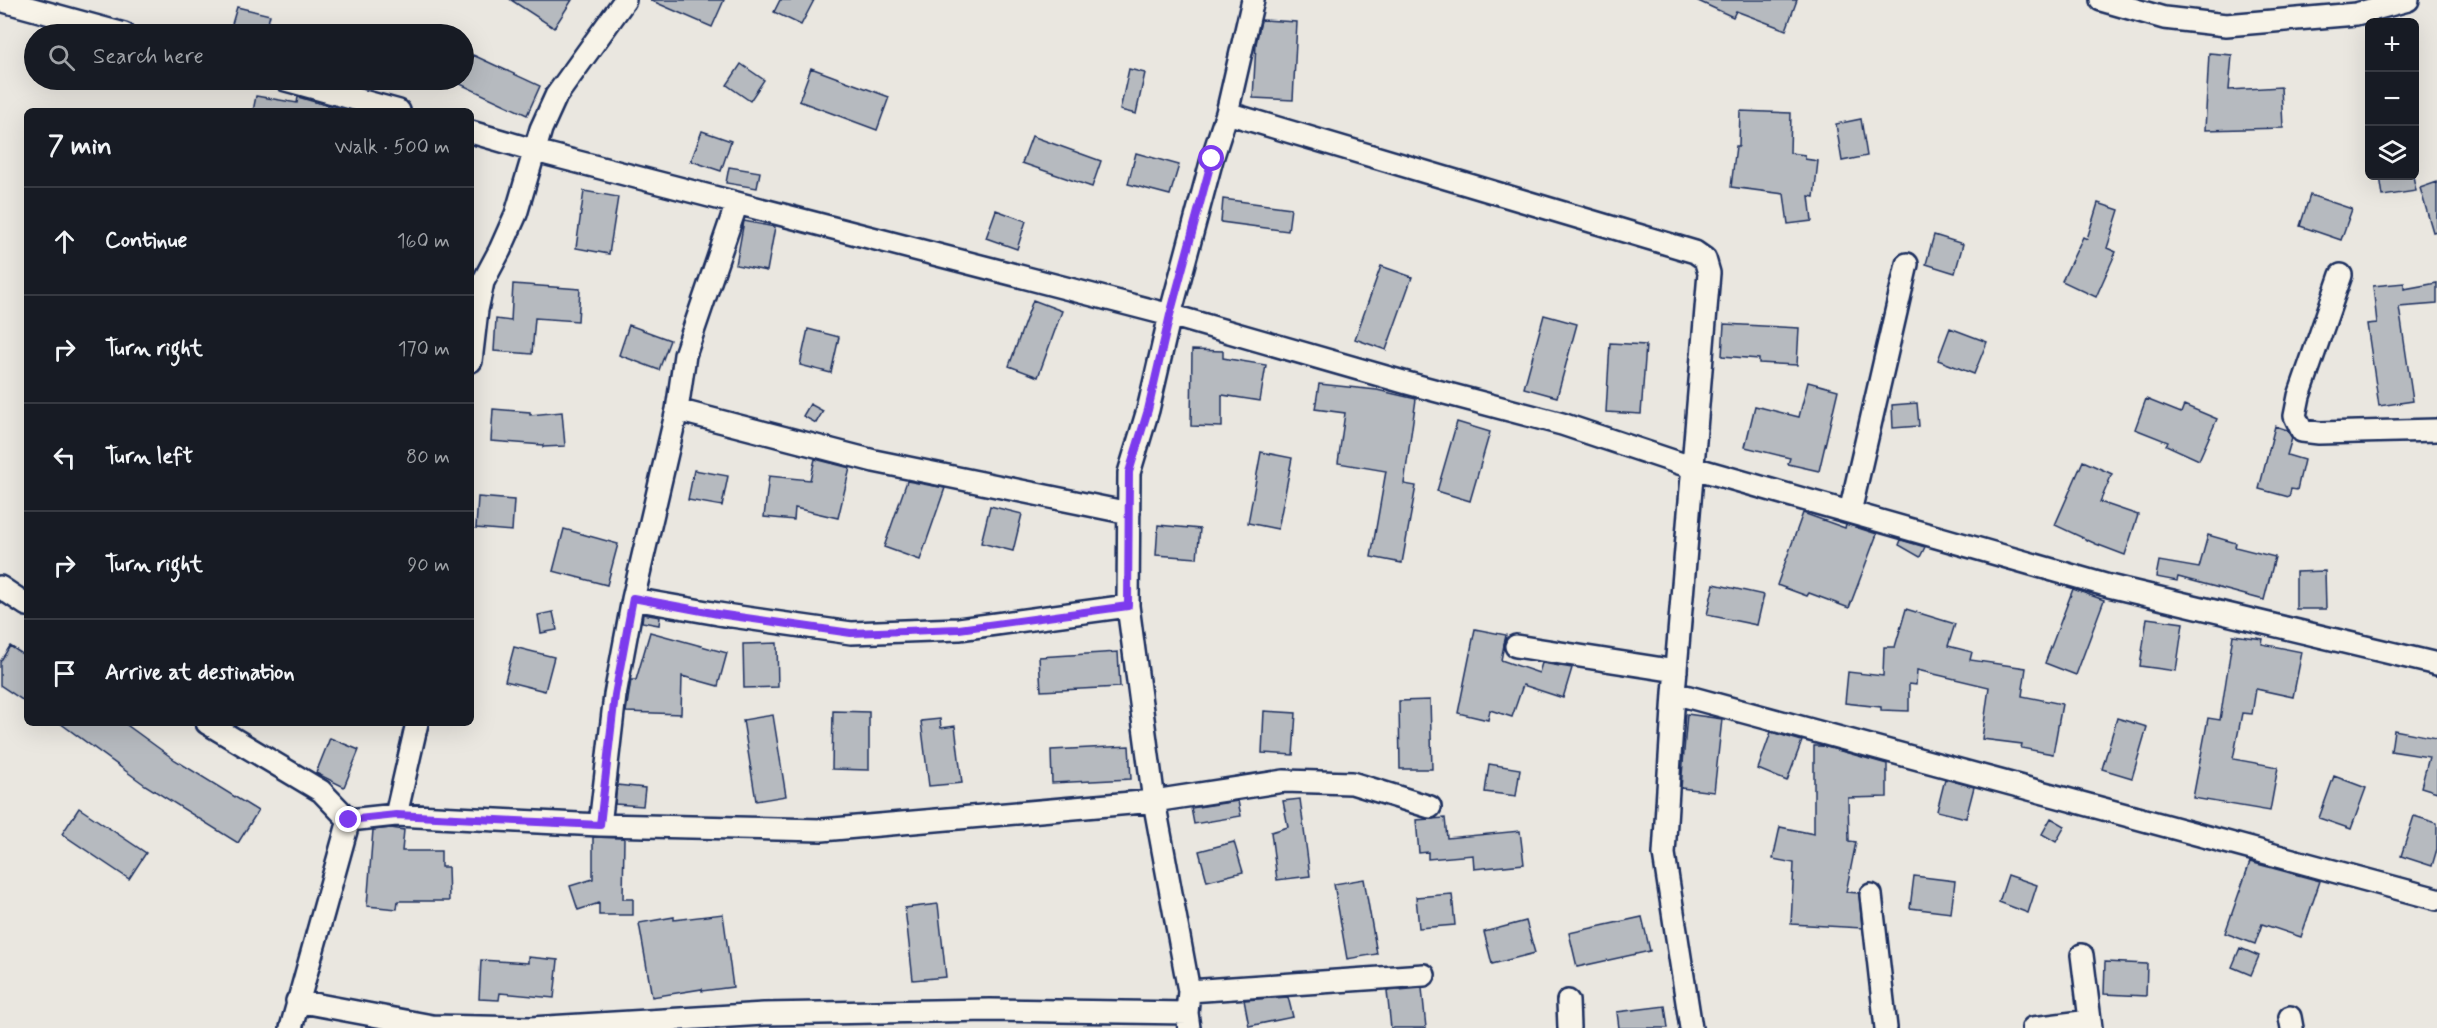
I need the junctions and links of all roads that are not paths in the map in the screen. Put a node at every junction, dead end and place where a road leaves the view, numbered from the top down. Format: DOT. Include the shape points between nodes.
graph roads {
  1 [pos="0,0"];
  2 [pos="625,0"];
  3 [pos="1253,0"];
  4 [pos="2101,0"];
  5 [pos="2408,0"];
  6 [pos="2164,9"];
  7 [pos="88,24"];
  8 [pos="312,90"];
  9 [pos="348,104"];
  10 [pos="377,108"];
  11 [pos="1227,113"];
  12 [pos="474,133"];
  13 [pos="535,150"];
  14 [pos="737,203"];
  15 [pos="1907,264"];
  16 [pos="2342,275"];
  17 [pos="1170,315"];
  18 [pos="474,336"];
  19 [pos="677,410"];
  20 [pos="2437,430"];
  21 [pos="1694,468"];
  22 [pos="1851,512"];
  23 [pos="1129,513"];
  24 [pos="0,587"];
  25 [pos="633,598"];
  26 [pos="24,603"];
  27 [pos="1128,606"];
  28 [pos="718,614"];
  29 [pos="802,629"];
  30 [pos="1516,646"];
  31 [pos="2437,664"];
  32 [pos="1676,671"];
  33 [pos="1674,693"];
  34 [pos="212,726"];
  35 [pos="416,726"];
  36 [pos="1154,801"];
  37 [pos="1430,807"];
  38 [pos="396,815"];
  39 [pos="349,820"];
  40 [pos="600,825"];
  41 [pos="1871,895"];
  42 [pos="2437,899"];
  43 [pos="2082,955"];
  44 [pos="1424,975"];
  45 [pos="1189,991"];
  46 [pos="297,1001"];
  47 [pos="1568,1001"];
  48 [pos="1188,1021"];
  49 [pos="2090,1024"];
  50 [pos="291,1028"];
  51 [pos="1569,1028"];
  52 [pos="1691,1028"];
  53 [pos="1886,1028"];
  54 [pos="2033,1028"];
  1 -- 7 [label="street"];
  2 -- 13 [label="street" via="556,96"];
  3 -- 11 [label="street"];
  4 -- 6 [label="street"];
  5 -- 6 [label="street" via="2356,14 2226,25"];
  8 -- 9 [label="street"];
  9 -- 10 [label="street"];
  11 -- 17 [label="street"];
  11 -- 21 [label="street" via="1699,254 1709,273"];
  12 -- 13 [label="street"];
  13 -- 14 [label="street"];
  13 -- 18 [label="street" via="516,214 483,282"];
  14 -- 17 [label="street"];
  14 -- 19 [label="street" via="685,355"];
  15 -- 22 [label="street"];
  16 -- 20 [label="street" via="2299,396 2295,416 2302,431"];
  17 -- 21 [label="street" via="1562,424"];
  17 -- 23 [label="street" via="1129,472"];
  19 -- 23 [label="street" via="874,461"];
  19 -- 25 [label="street"];
  21 -- 22 [label="street"];
  21 -- 32 [label="street"];
  22 -- 31 [label="street" via="2109,586"];
  23 -- 27 [label="street"];
  24 -- 26 [label="street"];
  25 -- 28 [label="street"];
  25 -- 40 [label="street" via="615,695"];
  27 -- 28 [label="street" via="959,629 851,633"];
  27 -- 36 [label="street"];
  28 -- 29 [label="street"];
  30 -- 32 [label="street"];
  32 -- 33 [label="street"];
  33 -- 42 [label="street"];
  33 -- 52 [label="street" via="1664,854"];
  34 -- 39 [label="street" via="321,791"];
  35 -- 38 [label="street"];
  36 -- 37 [label="street" via="1284,781 1352,783"];
  36 -- 40 [label="street" via="822,830"];
  36 -- 45 [label="street"];
  38 -- 39 [label="street"];
  38 -- 40 [label="street"];
  39 -- 46 [label="street"];
  41 -- 53 [label="street"];
  43 -- 49 [label="street"];
  44 -- 45 [label="street"];
  45 -- 48 [label="street"];
  46 -- 48 [label="street" via="432,1026 531,1028 764,1014 990,1010"];
  46 -- 50 [label="street"];
  47 -- 51 [label="street"];
  49 -- 54 [label="street"];
}
